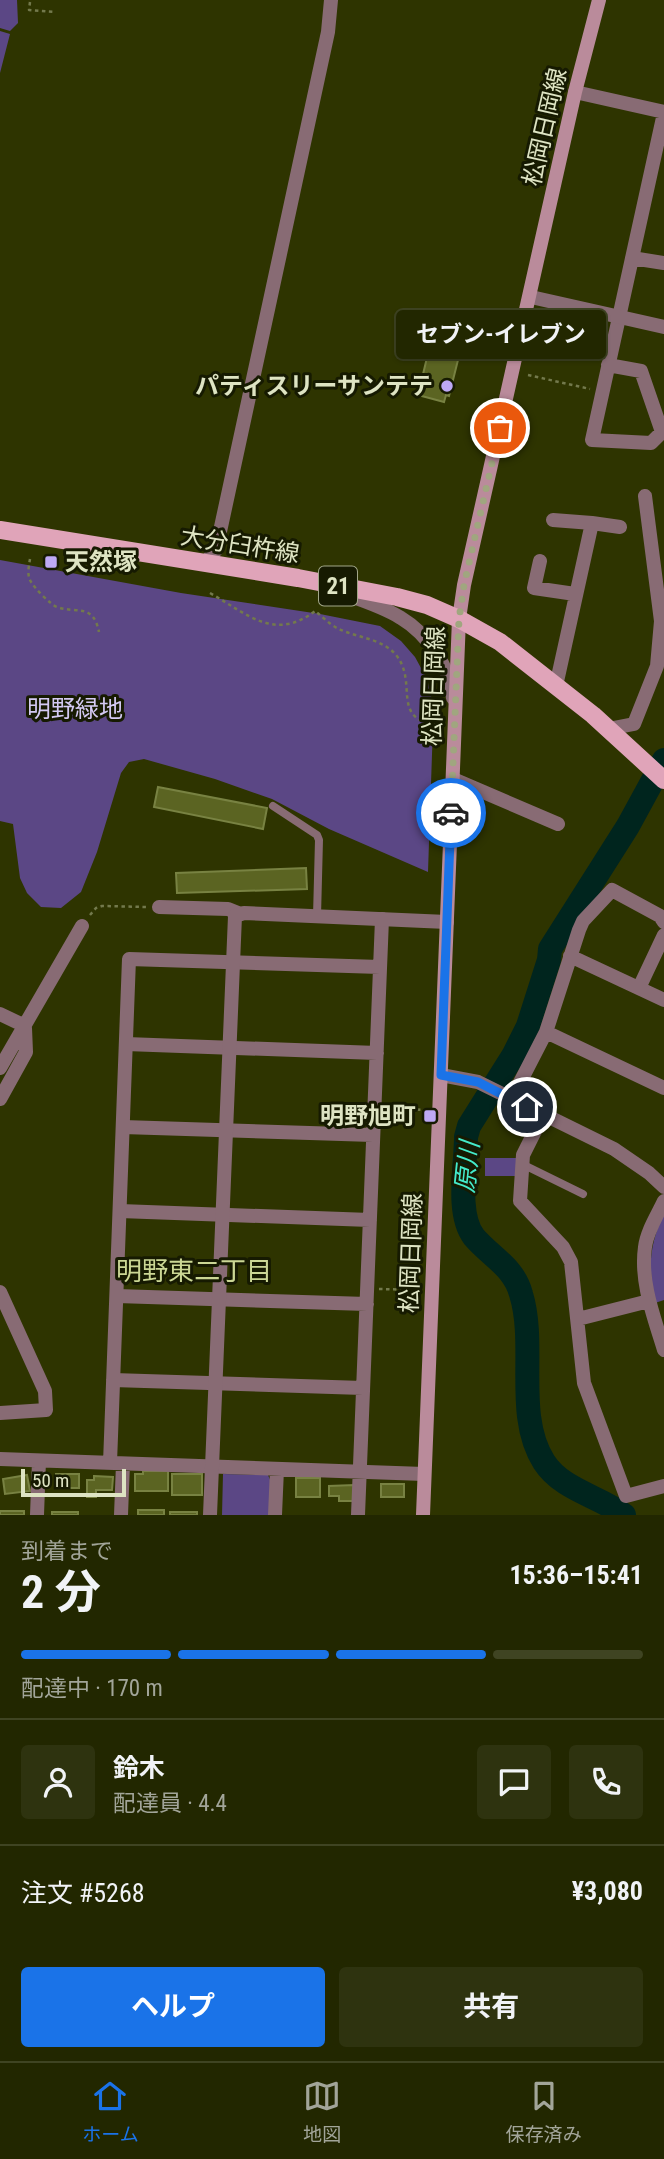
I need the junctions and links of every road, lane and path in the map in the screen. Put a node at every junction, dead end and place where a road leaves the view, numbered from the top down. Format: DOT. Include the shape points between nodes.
graph roads {
  1 [pos="331,0"];
  2 [pos="599,0"];
  3 [pos="30,2"];
  4 [pos="55,12"];
  5 [pos="575,92"];
  6 [pos="664,112"];
  7 [pos="660,153"];
  8 [pos="632,258"];
  9 [pos="664,263"];
  10 [pos="531,297"];
  11 [pos="619,316"];
  12 [pos="657,326"];
  13 [pos="608,365"];
  14 [pos="528,375"];
  15 [pos="578,387"];
  16 [pos="645,496"];
  17 [pos="553,520"];
  18 [pos="592,523"];
  19 [pos="620,527"];
  20 [pos="0,530"];
  21 [pos="30,558"];
  22 [pos="540,561"];
  23 [pos="204,564"];
  24 [pos="298,578"];
  25 [pos="210,593"];
  26 [pos="575,594"];
  27 [pos="459,619"];
  28 [pos="99,632"];
  29 [pos="556,686"];
  30 [pos="455,717"];
  31 [pos="440,725"];
  32 [pos="608,729"];
  33 [pos="453,779"];
  34 [pos="664,780"];
  35 [pos="273,806"];
  36 [pos="558,824"];
  37 [pos="159,907"];
  38 [pos="238,914"];
  39 [pos="317,916"];
  40 [pos="382,919"];
  41 [pos="447,922"];
  42 [pos="664,922"];
  43 [pos="82,926"];
  44 [pos="664,935"];
  45 [pos="570,956"];
  46 [pos="233,962"];
  47 [pos="380,967"];
  48 [pos="639,988"];
  49 [pos="664,1000"];
  50 [pos="0,1014"];
  51 [pos="25,1026"];
  52 [pos="546,1032"];
  53 [pos="126,1044"];
  54 [pos="229,1048"];
  55 [pos="377,1053"];
  56 [pos="0,1068"];
  57 [pos="441,1075"];
  58 [pos="664,1088"];
  59 [pos="0,1099"];
  60 [pos="509,1099"];
  61 [pos="374,1108"];
  62 [pos="428,1110"];
  63 [pos="542,1115"];
  64 [pos="123,1127"];
  65 [pos="226,1130"];
  66 [pos="373,1135"];
  67 [pos="522,1164"];
  68 [pos="664,1187"];
  69 [pos="583,1194"];
  70 [pos="664,1201"];
  71 [pos="120,1211"];
  72 [pos="222,1215"];
  73 [pos="370,1220"];
  74 [pos="367,1289"];
  75 [pos="422,1290"];
  76 [pos="0,1292"];
  77 [pos="117,1296"];
  78 [pos="219,1300"];
  79 [pos="649,1301"];
  80 [pos="367,1304"];
  81 [pos="578,1319"];
  82 [pos="664,1350"];
  83 [pos="113,1380"];
  84 [pos="215,1384"];
  85 [pos="363,1388"];
  86 [pos="0,1413"];
  87 [pos="0,1459"];
  88 [pos="39,1461"];
  89 [pos="117,1463"];
  90 [pos="212,1467"];
  91 [pos="277,1469"];
  92 [pos="360,1472"];
  93 [pos="424,1474"];
  94 [pos="664,1486"];
  95 [pos="37,1515"];
  96 [pos="121,1515"];
  97 [pos="210,1515"];
  98 [pos="275,1515"];
  99 [pos="358,1515"];
  100 [pos="423,1515"];
  1 -- 23 [label="street" via="328,32 216,550"];
  2 -- 5 [label="main road, 松岡日岡線"];
  3 -- 4 [label="path" via="29,10"];
  5 -- 6 [label="street"];
  5 -- 10 [label="main road, 松岡日岡線"];
  6 -- 7 [label="street"];
  7 -- 8 [label="street"];
  8 -- 9 [label="street"];
  8 -- 11 [label="street"];
  10 -- 11 [label="street"];
  10 -- 27 [label="main road, 松岡日岡線"];
  11 -- 12 [label="street"];
  11 -- 13 [label="street"];
  13 -- 13 [label="street" via="592,440 651,443 662,432 641,371"];
  14 -- 15 [label="path"];
  16 -- 32 [label="street" via="661,621 657,666 634,724"];
  17 -- 18 [label="street"];
  18 -- 19 [label="street"];
  18 -- 26 [label="street"];
  20 -- 23 [label="main road, 大分臼杵線 / 21"];
  21 -- 28 [label="path" via="30,580 42,595 55,606 84,610 94,617"];
  22 -- 26 [label="street" via="534,588"];
  23 -- 24 [label="main road, 大分臼杵線 / 21"];
  24 -- 27 [label="main road, 大分臼杵線 / 21" via="397,597"];
  24 -- 30 [label="street" via="387,611 418,631 444,667"];
  25 -- 31 [label="path" via="257,620 279,626 315,611 336,627 384,645 403,665 416,720"];
  26 -- 29 [label="street"];
  27 -- 29 [label="main road, 大分臼杵線 / 21" via="500,642"];
  27 -- 30 [label="main road, 松岡日岡線"];
  29 -- 32 [label="main road, 大分臼杵線 / 21"];
  30 -- 33 [label="main road, 松岡日岡線"];
  32 -- 34 [label="main road, 大分臼杵線 / 21"];
  33 -- 36 [label="street"];
  33 -- 41 [label="main road, 松岡日岡線"];
  35 -- 39 [label="lane" via="317,835"];
  37 -- 38 [label="street" via="228,909"];
  37 -- 43 [label="path" via="102,906"];
  38 -- 39 [label="street"];
  38 -- 46 [label="street"];
  39 -- 40 [label="street"];
  40 -- 41 [label="street"];
  40 -- 47 [label="street"];
  41 -- 57 [label="main road, 松岡日岡線"];
  42 -- 45 [label="street" via="612,890 583,921"];
  43 -- 51 [label="street"];
  44 -- 48 [label="street"];
  45 -- 48 [label="street"];
  45 -- 52 [label="street"];
  46 -- 47 [label="street"];
  46 -- 53 [label="street" via="129,959"];
  46 -- 54 [label="street"];
  47 -- 55 [label="street"];
  48 -- 49 [label="street"];
  50 -- 51 [label="street"];
  51 -- 56 [label="street"];
  51 -- 59 [label="street" via="26,1052"];
  52 -- 58 [label="street"];
  52 -- 60 [label="street"];
  53 -- 54 [label="street"];
  53 -- 64 [label="street"];
  54 -- 55 [label="street"];
  54 -- 65 [label="street"];
  55 -- 61 [label="street"];
  57 -- 60 [label="street" via="478,1082"];
  57 -- 93 [label="main road, 松岡日岡線"];
  60 -- 63 [label="street"];
  61 -- 62 [label="path"];
  61 -- 66 [label="street"];
  63 -- 67 [label="street"];
  63 -- 68 [label="street" via="614,1149"];
  64 -- 65 [label="street"];
  64 -- 71 [label="street"];
  65 -- 66 [label="street"];
  65 -- 72 [label="street"];
  66 -- 73 [label="street"];
  67 -- 69 [label="lane"];
  67 -- 81 [label="street" via="520,1200 568,1256"];
  70 -- 79 [label="street" via="645,1247"];
  71 -- 72 [label="street"];
  71 -- 77 [label="street"];
  72 -- 73 [label="street"];
  72 -- 78 [label="street"];
  73 -- 74 [label="street"];
  74 -- 75 [label="path"];
  74 -- 80 [label="street"];
  76 -- 86 [label="street" via="47,1401 46,1410"];
  77 -- 78 [label="street"];
  77 -- 83 [label="street"];
  78 -- 80 [label="street"];
  78 -- 84 [label="street"];
  79 -- 81 [label="street"];
  79 -- 82 [label="street"];
  80 -- 85 [label="street"];
  81 -- 94 [label="street" via="584,1383 626,1496"];
  83 -- 84 [label="street"];
  83 -- 89 [label="street"];
  84 -- 85 [label="street"];
  84 -- 90 [label="street"];
  85 -- 92 [label="street"];
  87 -- 88 [label="street"];
  88 -- 89 [label="street"];
  88 -- 95 [label="street"];
  89 -- 90 [label="street"];
  89 -- 96 [label="street"];
  90 -- 91 [label="street"];
  90 -- 97 [label="street"];
  91 -- 92 [label="street"];
  91 -- 98 [label="street"];
  92 -- 93 [label="street"];
  92 -- 99 [label="street"];
  93 -- 100 [label="main road, 松岡日岡線"];
}
